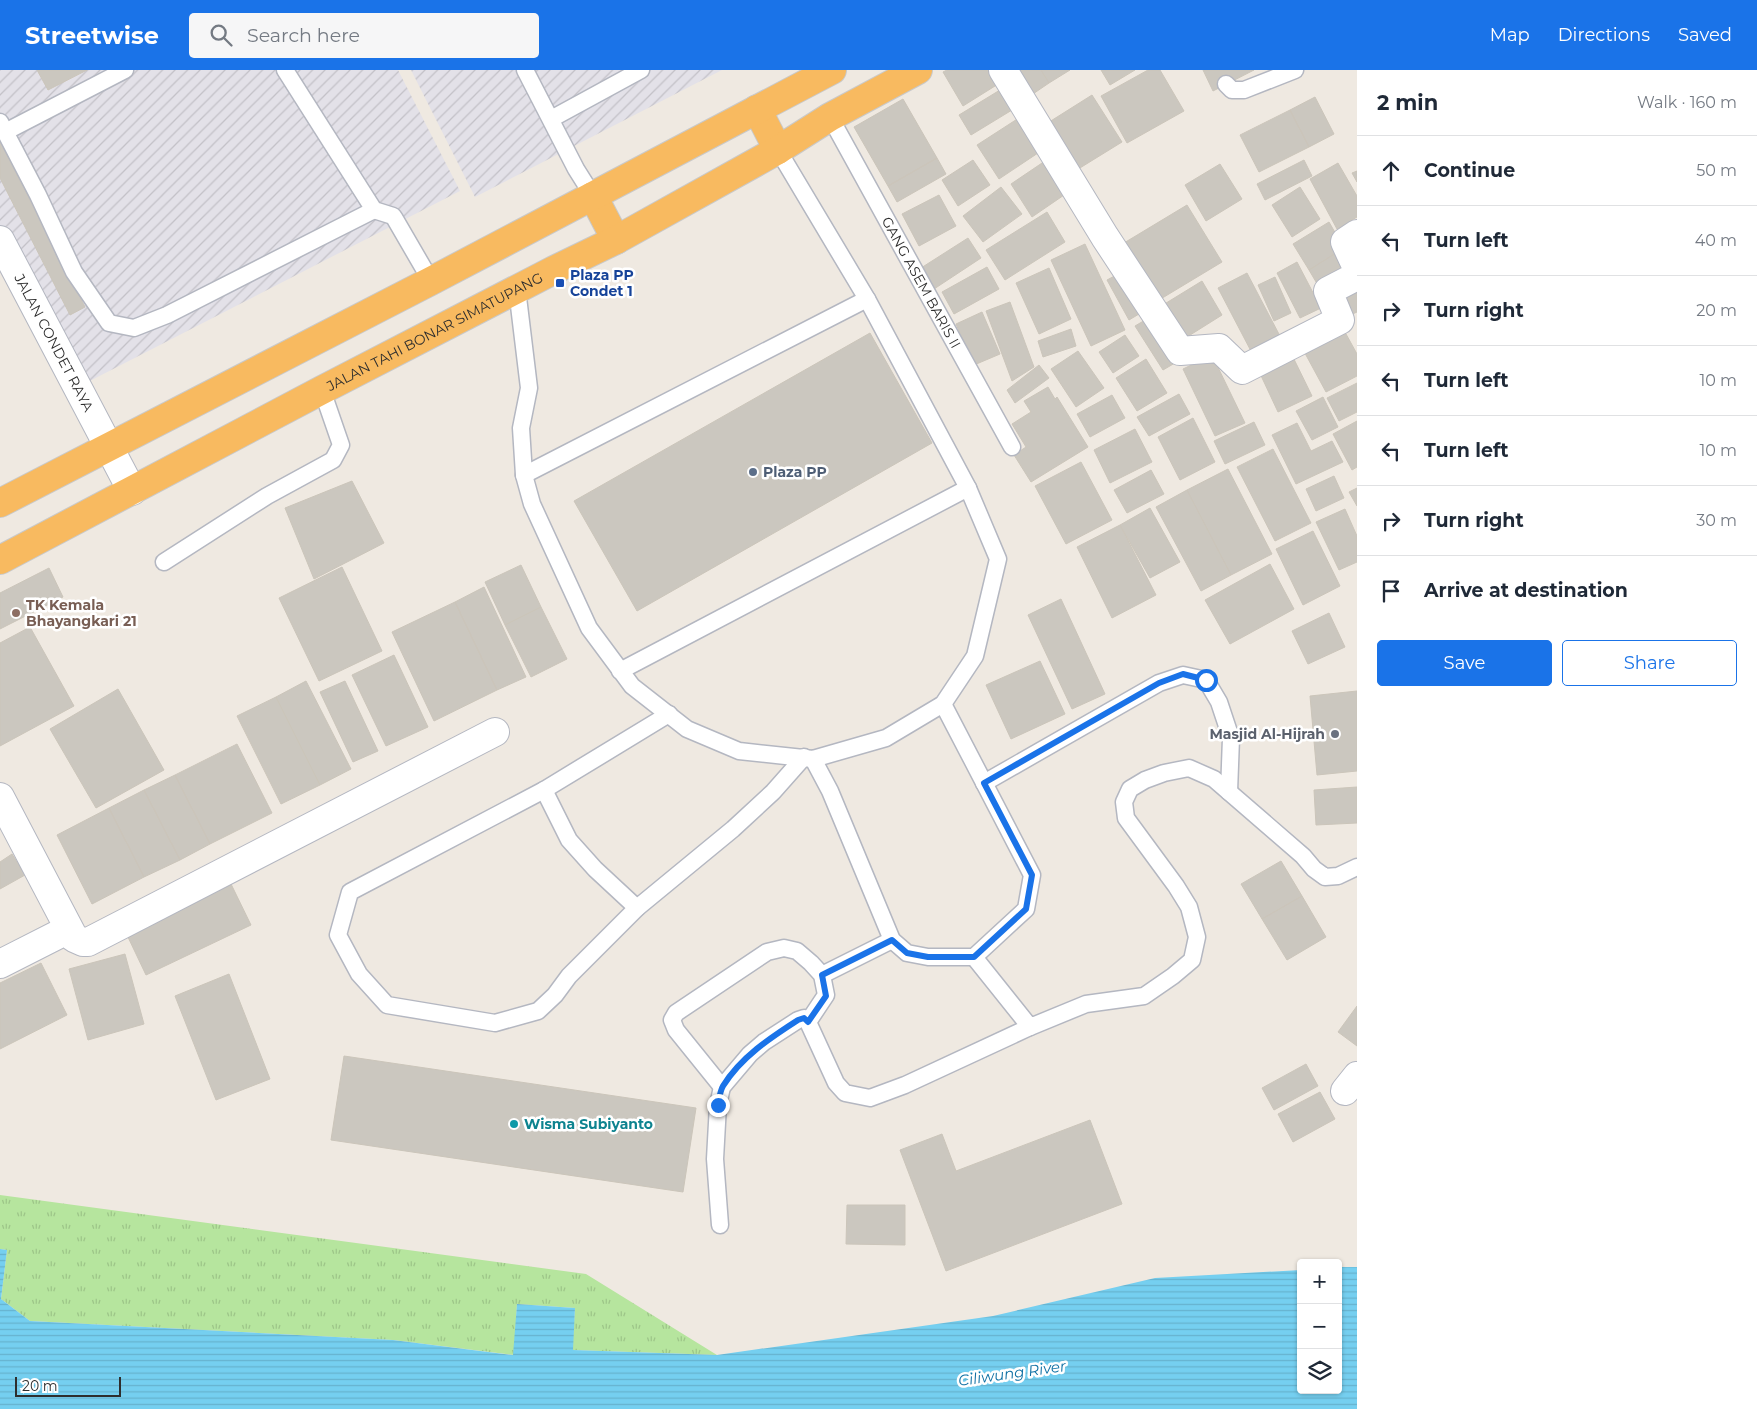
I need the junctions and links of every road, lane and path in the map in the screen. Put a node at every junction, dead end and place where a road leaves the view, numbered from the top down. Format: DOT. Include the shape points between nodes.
graph roads {
  1 [pos="125,70"];
  2 [pos="285,70"];
  3 [pos="525,70"];
  4 [pos="641,70"];
  5 [pos="832,70"];
  6 [pos="918,70"];
  7 [pos="1002,70"];
  8 [pos="1295,70"];
  9 [pos="1226,84"];
  10 [pos="757,110"];
  11 [pos="830,117"];
  12 [pos="551,119"];
  13 [pos="3,127"];
  14 [pos="778,150"];
  15 [pos="593,196"];
  16 [pos="374,210"];
  17 [pos="1357,234"];
  18 [pos="0,240"];
  19 [pos="616,240"];
  20 [pos="1357,268"];
  21 [pos="1357,276"];
  22 [pos="431,281"];
  23 [pos="517,289"];
  24 [pos="867,299"];
  25 [pos="322,390"];
  26 [pos="108,447"];
  27 [pos="1012,447"];
  28 [pos="524,475"];
  29 [pos="968,488"];
  30 [pos="132,491"];
  31 [pos="0,502"];
  32 [pos="0,560"];
  33 [pos="164,562"];
  34 [pos="620,671"];
  35 [pos="943,704"];
  36 [pos="669,714"];
  37 [pos="494,732"];
  38 [pos="809,758"];
  39 [pos="984,783"];
  40 [pos="544,790"];
  41 [pos="1228,792"];
  42 [pos="0,797"];
  43 [pos="1357,867"];
  44 [pos="637,908"];
  45 [pos="69,929"];
  46 [pos="892,940"];
  47 [pos="974,957"];
  48 [pos="0,964"];
  49 [pos="822,975"];
  50 [pos="808,1022"];
  51 [pos="1030,1027"];
  52 [pos="722,1087"];
  53 [pos="720,1226"];
  1 -- 13 [label="lane"];
  2 -- 16 [label="lane"];
  3 -- 12 [label="lane"];
  4 -- 12 [label="lane"];
  5 -- 10 [label="highway"];
  6 -- 11 [label="highway, JALAN TAHI BONAR SIMATUPANG"];
  7 -- 21 [label="street" via="1180,352 1218,348 1242,370 1340,320 1328,291"];
  8 -- 9 [label="lane" via="1244,90 1232,90"];
  10 -- 14 [label="highway"];
  10 -- 15 [label="highway"];
  11 -- 14 [label="highway, JALAN TAHI BONAR SIMATUPANG"];
  11 -- 27 [label="lane, GANG ASEM BARIS II"];
  12 -- 15 [label="lane"];
  13 -- 16 [label="lane" via="74,272 109,323 117,325 134,328 167,315"];
  14 -- 19 [label="highway, JALAN TAHI BONAR SIMATUPANG"];
  14 -- 24 [label="lane"];
  15 -- 19 [label="highway"];
  15 -- 22 [label="highway"];
  16 -- 22 [label="lane" via="396,219"];
  17 -- 20 [label="street" via="1345,242"];
  18 -- 26 [label="street, JALAN CONDET RAYA"];
  19 -- 23 [label="highway, JALAN TAHI BONAR SIMATUPANG"];
  22 -- 26 [label="highway"];
  23 -- 25 [label="highway, JALAN TAHI BONAR SIMATUPANG"];
  23 -- 28 [label="lane" via="529,388 520,428"];
  24 -- 28 [label="lane"];
  24 -- 29 [label="lane"];
  25 -- 30 [label="highway, JALAN TAHI BONAR SIMATUPANG"];
  25 -- 33 [label="lane" via="341,445 333,460 268,496"];
  26 -- 30 [label="street, JALAN CONDET RAYA"];
  26 -- 31 [label="highway"];
  28 -- 34 [label="lane" via="532,504 589,628"];
  29 -- 34 [label="lane"];
  29 -- 35 [label="lane" via="998,559 975,656"];
  30 -- 32 [label="highway, JALAN TAHI BONAR SIMATUPANG"];
  34 -- 36 [label="lane" via="632,686"];
  35 -- 38 [label="lane" via="886,738"];
  35 -- 39 [label="lane"];
  36 -- 38 [label="lane" via="687,728 739,751"];
  36 -- 40 [label="lane"];
  37 -- 45 [label="street" via="88,942 78,941"];
  38 -- 44 [label="lane" via="733,829"];
  38 -- 46 [label="lane" via="830,791"];
  39 -- 41 [label="lane" via="1159,683 1183,674 1206,680 1219,702 1232,738"];
  39 -- 47 [label="lane" via="1032,875 1026,909"];
  40 -- 44 [label="lane" via="569,840"];
  40 -- 44 [label="lane" via="350,892 338,935 359,974 387,1005 495,1024 538,1011"];
  41 -- 43 [label="lane" via="1325,877 1338,876"];
  41 -- 51 [label="lane" via="1214,778 1189,768 1145,780 1130,789 1124,802 1126,818 1189,907 1197,937 1192,960 1144,996 1086,1004"];
  42 -- 45 [label="street"];
  45 -- 48 [label="street"];
  46 -- 47 [label="lane" via="907,953 928,957"];
  46 -- 49 [label="lane"];
  47 -- 51 [label="lane"];
  49 -- 50 [label="lane" via="826,996"];
  49 -- 52 [label="lane" via="797,951 784,948 767,952 676,1013 672,1020 676,1030"];
  50 -- 51 [label="lane" via="836,1083 845,1094 870,1098"];
  50 -- 52 [label="lane" via="804,1018 798,1020 764,1042"];
  52 -- 53 [label="lane" via="714,1159"];
}
